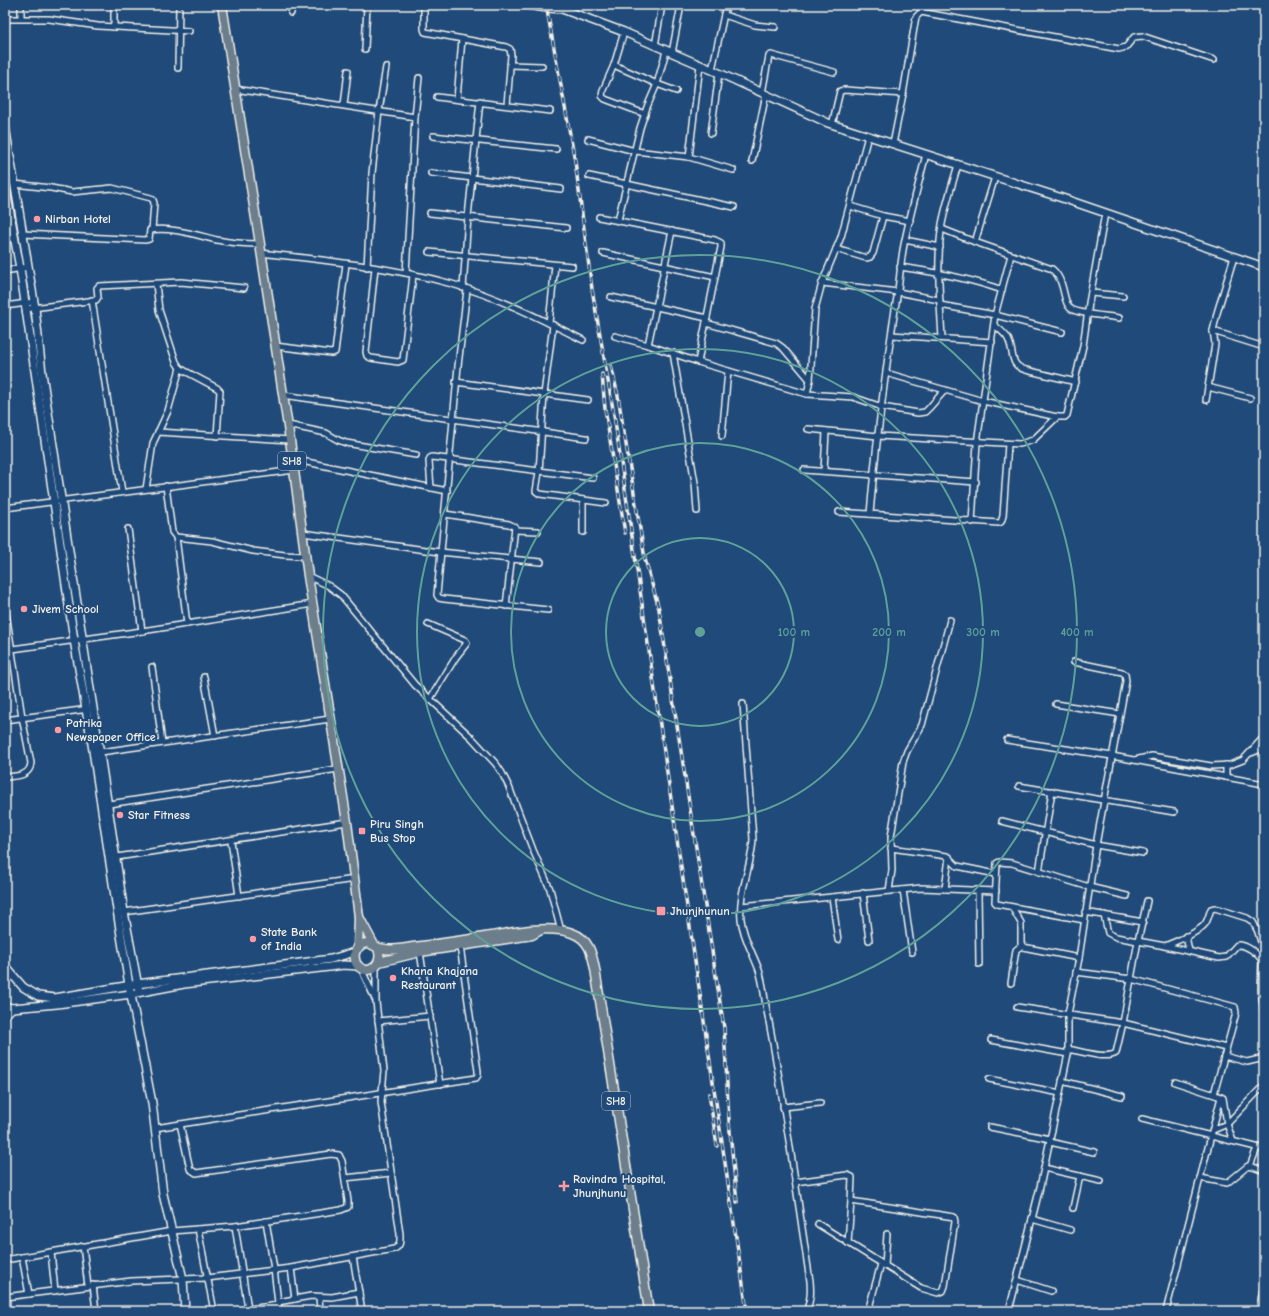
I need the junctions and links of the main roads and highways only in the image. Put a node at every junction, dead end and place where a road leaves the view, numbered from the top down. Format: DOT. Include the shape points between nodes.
graph roads {
  1 [pos="222,5"];
  2 [pos="359,917"];
  3 [pos="542,930"];
  4 [pos="375,946"];
  5 [pos="356,950"];
  6 [pos="378,964"];
  7 [pos="650,1310"];
  1 -- 2 [label="main road, SH8" via="288,425"];
  2 -- 4 [label="main road, SH8"];
  2 -- 5 [label="main road, SH8"];
  3 -- 4 [label="main road, SH8" via="400,949"];
  3 -- 6 [label="main road, SH8" via="532,935 420,952"];
  3 -- 7 [label="main road, SH8" via="570,932 580,936 588,944 594,961"];
  4 -- 5 [label="main road, SH8" via="367,943 360,945"];
  4 -- 6 [label="main road, SH8" via="380,951"];
  5 -- 6 [label="main road, SH8" via="354,957 360,967 369,969"];
}
